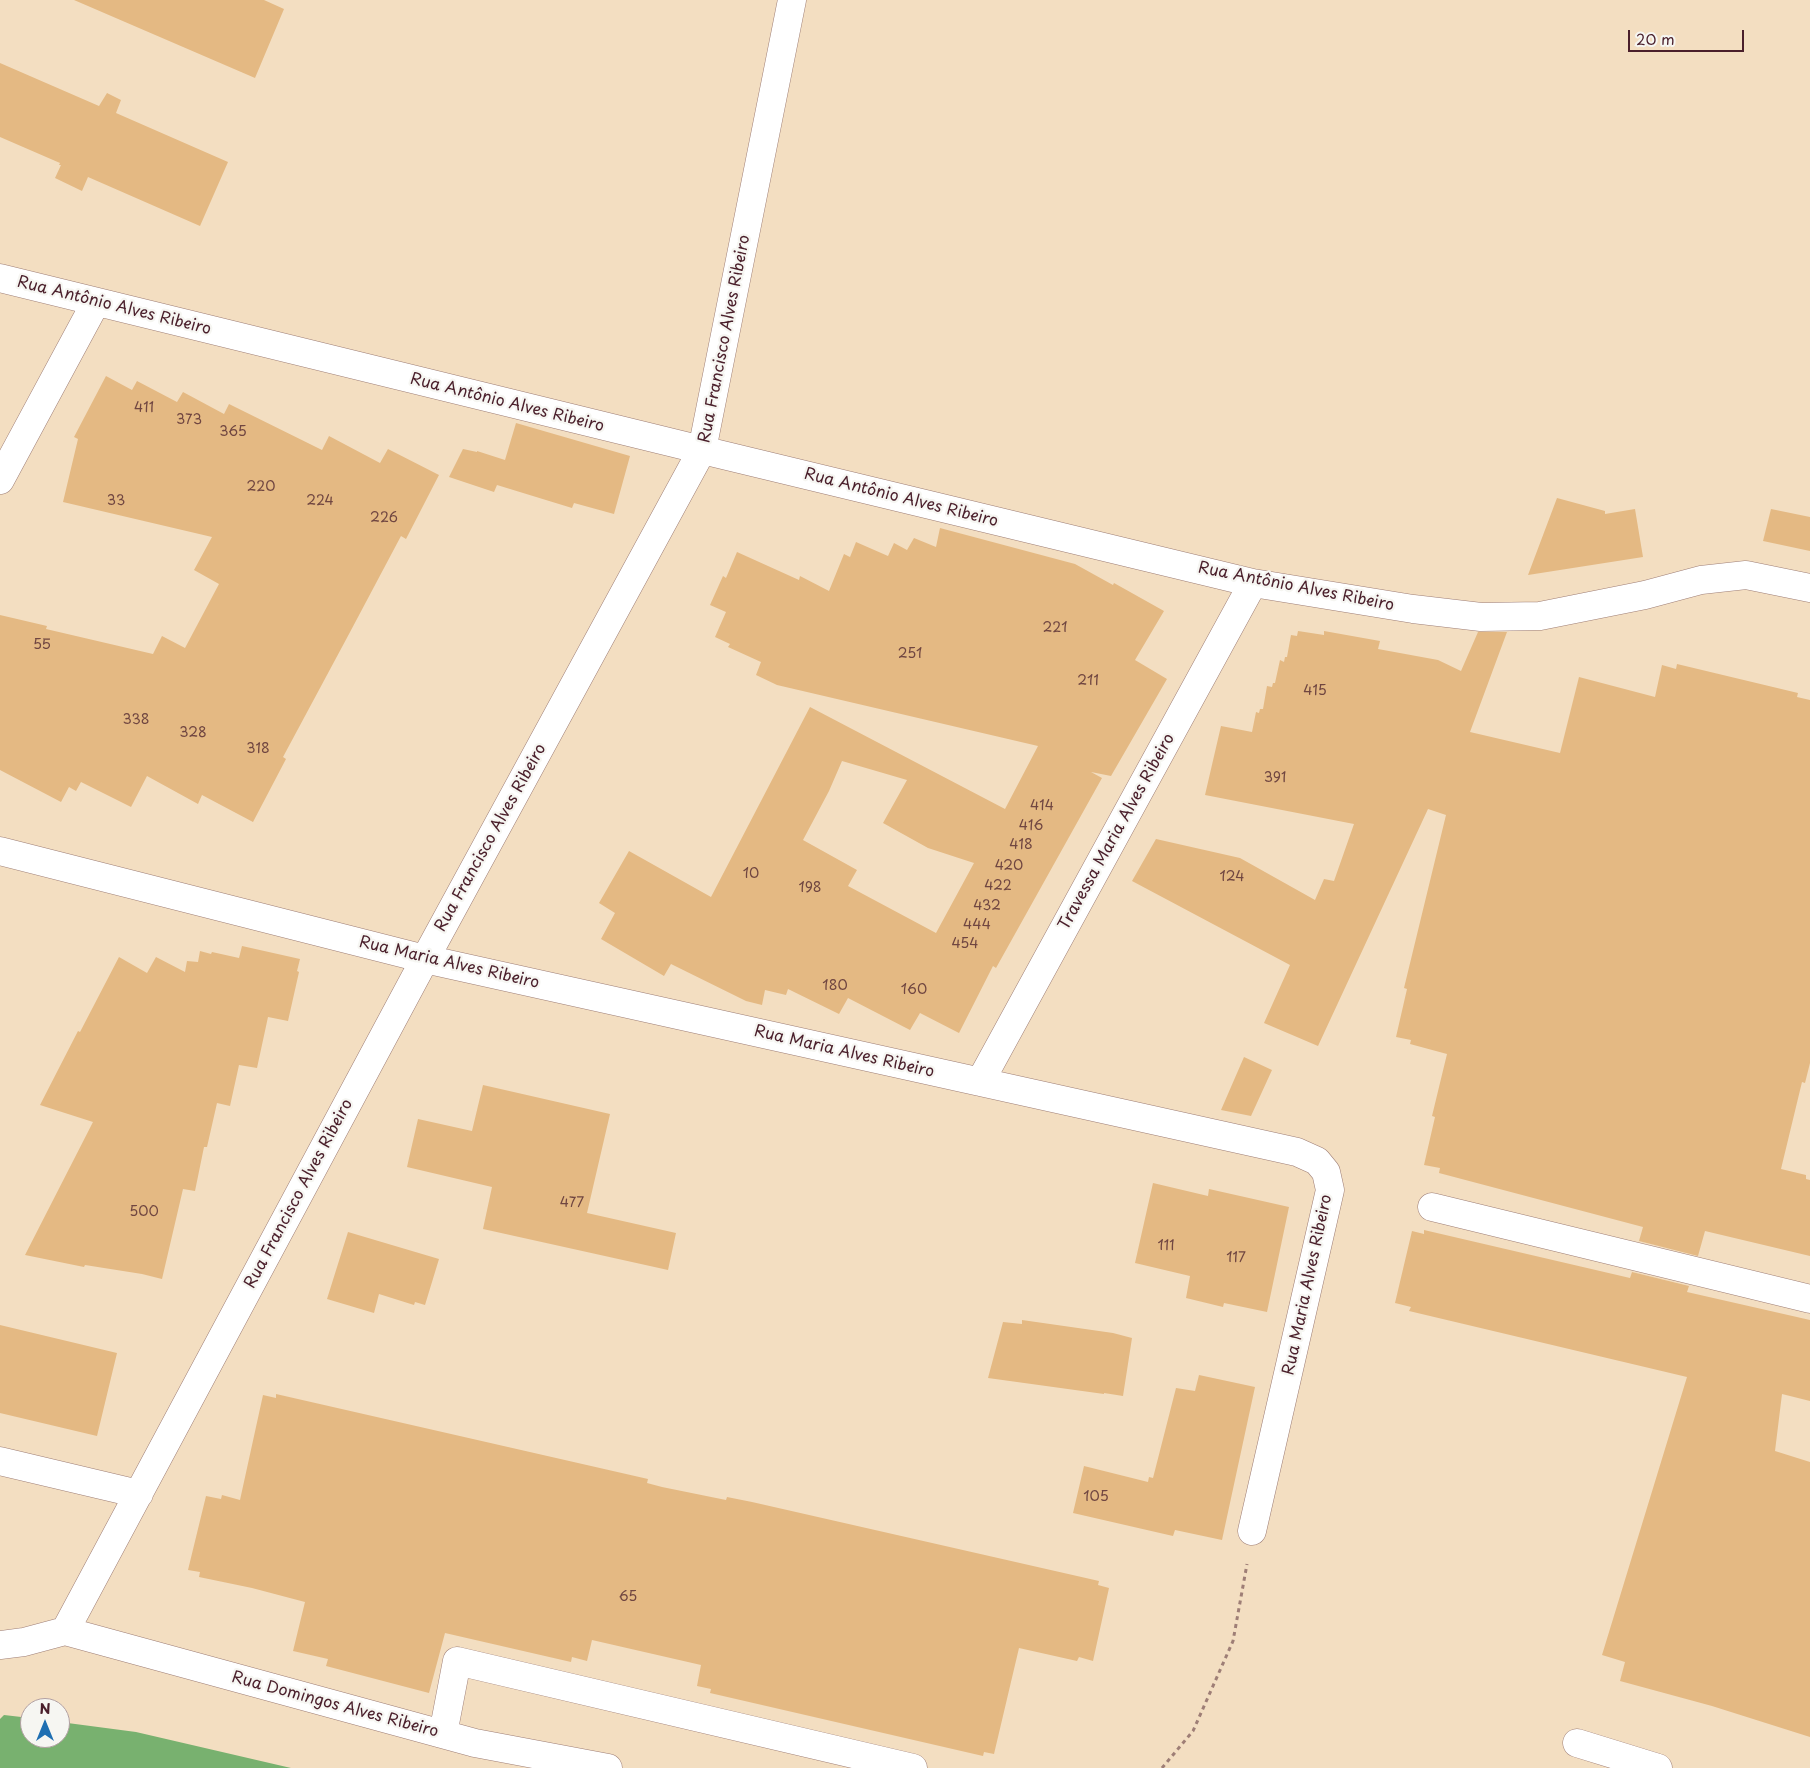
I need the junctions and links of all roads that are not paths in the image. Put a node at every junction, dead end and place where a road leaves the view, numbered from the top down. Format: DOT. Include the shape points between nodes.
graph roads {
  1 [pos="792,0"];
  2 [pos="0,278"];
  3 [pos="96,302"];
  4 [pos="702,450"];
  5 [pos="0,480"];
  6 [pos="1253,583"];
  7 [pos="1810,588"];
  8 [pos="0,851"];
  9 [pos="425,959"];
  10 [pos="980,1082"];
  11 [pos="1432,1207"];
  12 [pos="1810,1299"];
  13 [pos="0,1461"];
  14 [pos="139,1494"];
  15 [pos="1252,1531"];
  16 [pos="65,1631"];
  17 [pos="0,1644"];
  18 [pos="443,1734"];
  19 [pos="1578,1743"];
  20 [pos="608,1768"];
  21 [pos="913,1768"];
  22 [pos="1658,1768"];
  1 -- 4 [label="street, Rua Francisco Alves Ribeiro"];
  2 -- 3 [label="street, Rua Antônio Alves Ribeiro"];
  3 -- 4 [label="street, Rua Antônio Alves Ribeiro"];
  3 -- 5 [label="street"];
  4 -- 6 [label="street, Rua Antônio Alves Ribeiro"];
  4 -- 9 [label="street, Rua Francisco Alves Ribeiro"];
  6 -- 7 [label="street, Rua Antônio Alves Ribeiro" via="1482,617 1540,616 1701,580 1746,575"];
  6 -- 10 [label="street, Travessa Maria Alves Ribeiro"];
  8 -- 9 [label="street, Rua Maria Alves Ribeiro"];
  9 -- 10 [label="street, Rua Maria Alves Ribeiro"];
  9 -- 14 [label="street, Rua Francisco Alves Ribeiro"];
  10 -- 15 [label="street, Rua Maria Alves Ribeiro" via="1297,1152 1317,1161 1326,1172 1330,1190"];
  11 -- 12 [label="street"];
  13 -- 14 [label="street"];
  14 -- 16 [label="street, Rua Francisco Alves Ribeiro"];
  16 -- 17 [label="street" via="24,1642"];
  16 -- 18 [label="street, Rua Domingos Alves Ribeiro"];
  18 -- 20 [label="street, Rua Domingos Alves Ribeiro"];
  18 -- 21 [label="street" via="456,1661"];
  19 -- 22 [label="street"];
}
